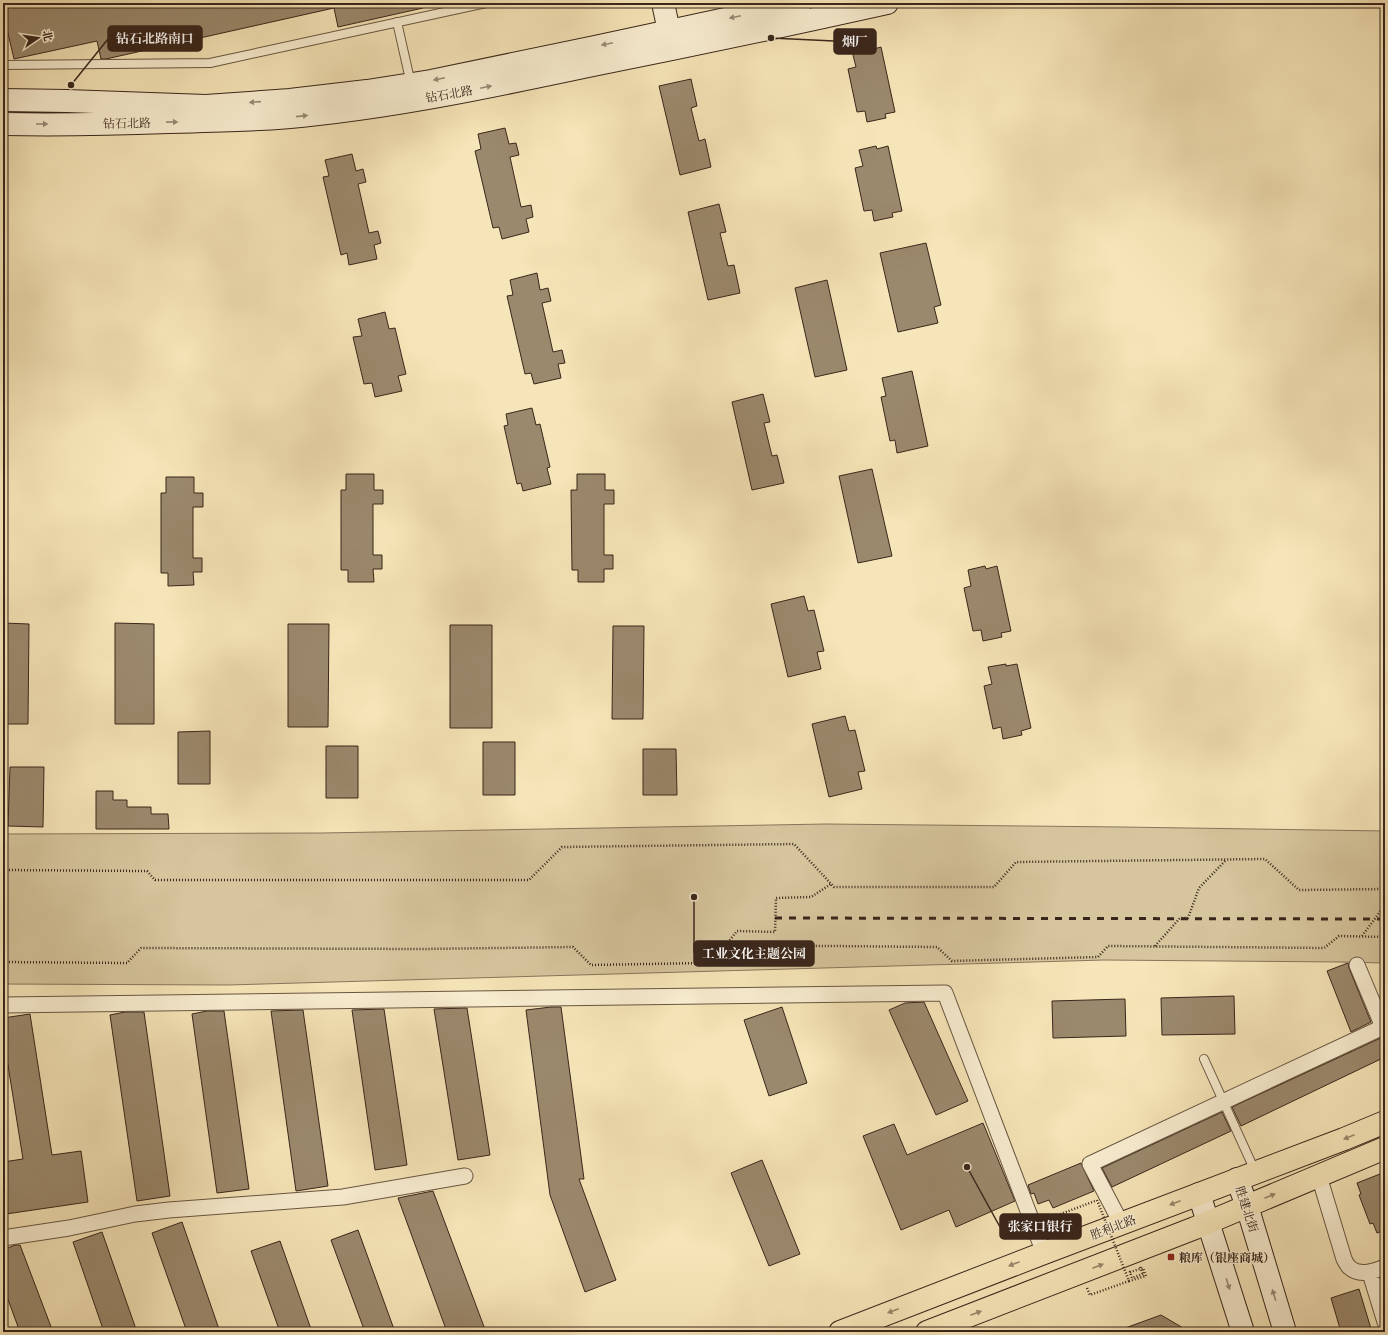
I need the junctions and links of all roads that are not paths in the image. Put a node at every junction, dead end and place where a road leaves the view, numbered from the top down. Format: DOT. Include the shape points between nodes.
graph roads {
  1 [pos="486,3"];
  2 [pos="663,3"];
  3 [pos="800,3"];
  4 [pos="887,3"];
  5 [pos="397,22"];
  6 [pos="669,31"];
  7 [pos="3,65"];
  8 [pos="412,92"];
  9 [pos="3,100"];
  10 [pos="3,124"];
  11 [pos="1357,965"];
  12 [pos="3,1005"];
  13 [pos="1384,1027"];
  14 [pos="1204,1059"];
  15 [pos="1224,1102"];
  16 [pos="1385,1122"];
  17 [pos="1385,1148"];
  18 [pos="1247,1175"];
  19 [pos="465,1176"];
  20 [pos="1319,1176"];
  21 [pos="1199,1194"];
  22 [pos="1247,1206"];
  23 [pos="1209,1222"];
  24 [pos="1121,1223"];
  25 [pos="3,1238"];
  26 [pos="1044,1253"];
  27 [pos="1385,1267"];
  28 [pos="1370,1272"];
  29 [pos="1385,1322"];
  30 [pos="840,1332"];
  31 [pos="927,1332"];
  32 [pos="1243,1332"];
  33 [pos="1285,1332"];
  1 -- 5 [label="lane"];
  2 -- 6 [label="main road"];
  3 -- 6 [label="main road, 钻石北路, one-way"];
  8 -- 4 [label="main road, 钻石北路, one-way" via="474,90"];
  5 -- 7 [label="lane" via="210,63"];
  5 -- 8 [label="lane"];
  6 -- 8 [label="main road, 钻石北路, one-way"];
  8 -- 9 [label="main road, 钻石北路, one-way" via="367,91 206,106"];
  10 -- 8 [label="main road, 钻石北路, one-way" via="71,125 268,119 319,114"];
  11 -- 13 [label="street"];
  12 -- 26 [label="street" via="945,993"];
  13 -- 15 [label="street"];
  14 -- 15 [label="lane"];
  15 -- 18 [label="lane"];
  15 -- 24 [label="street" via="1090,1164"];
  16 -- 18 [label="highway, 胜利北路, one-way"];
  17 -- 20 [label="highway"];
  18 -- 21 [label="highway, 胜利北路"];
  18 -- 22 [label="main road, 胜建北街"];
  19 -- 25 [label="street" via="343,1197 135,1214"];
  22 -- 20 [label="highway, one-way"];
  20 -- 28 [label="street" via="1344,1259 1350,1268"];
  21 -- 23 [label="main road"];
  21 -- 24 [label="highway, 胜利北路, one-way"];
  22 -- 23 [label="highway"];
  33 -- 22 [label="main road, 胜建北街, one-way"];
  31 -- 23 [label="highway, one-way"];
  23 -- 32 [label="main road, one-way"];
  24 -- 26 [label="highway, 胜利北路"];
  26 -- 30 [label="highway, 胜利北路, one-way"];
  27 -- 28 [label="street"];
  28 -- 29 [label="street"];
}
